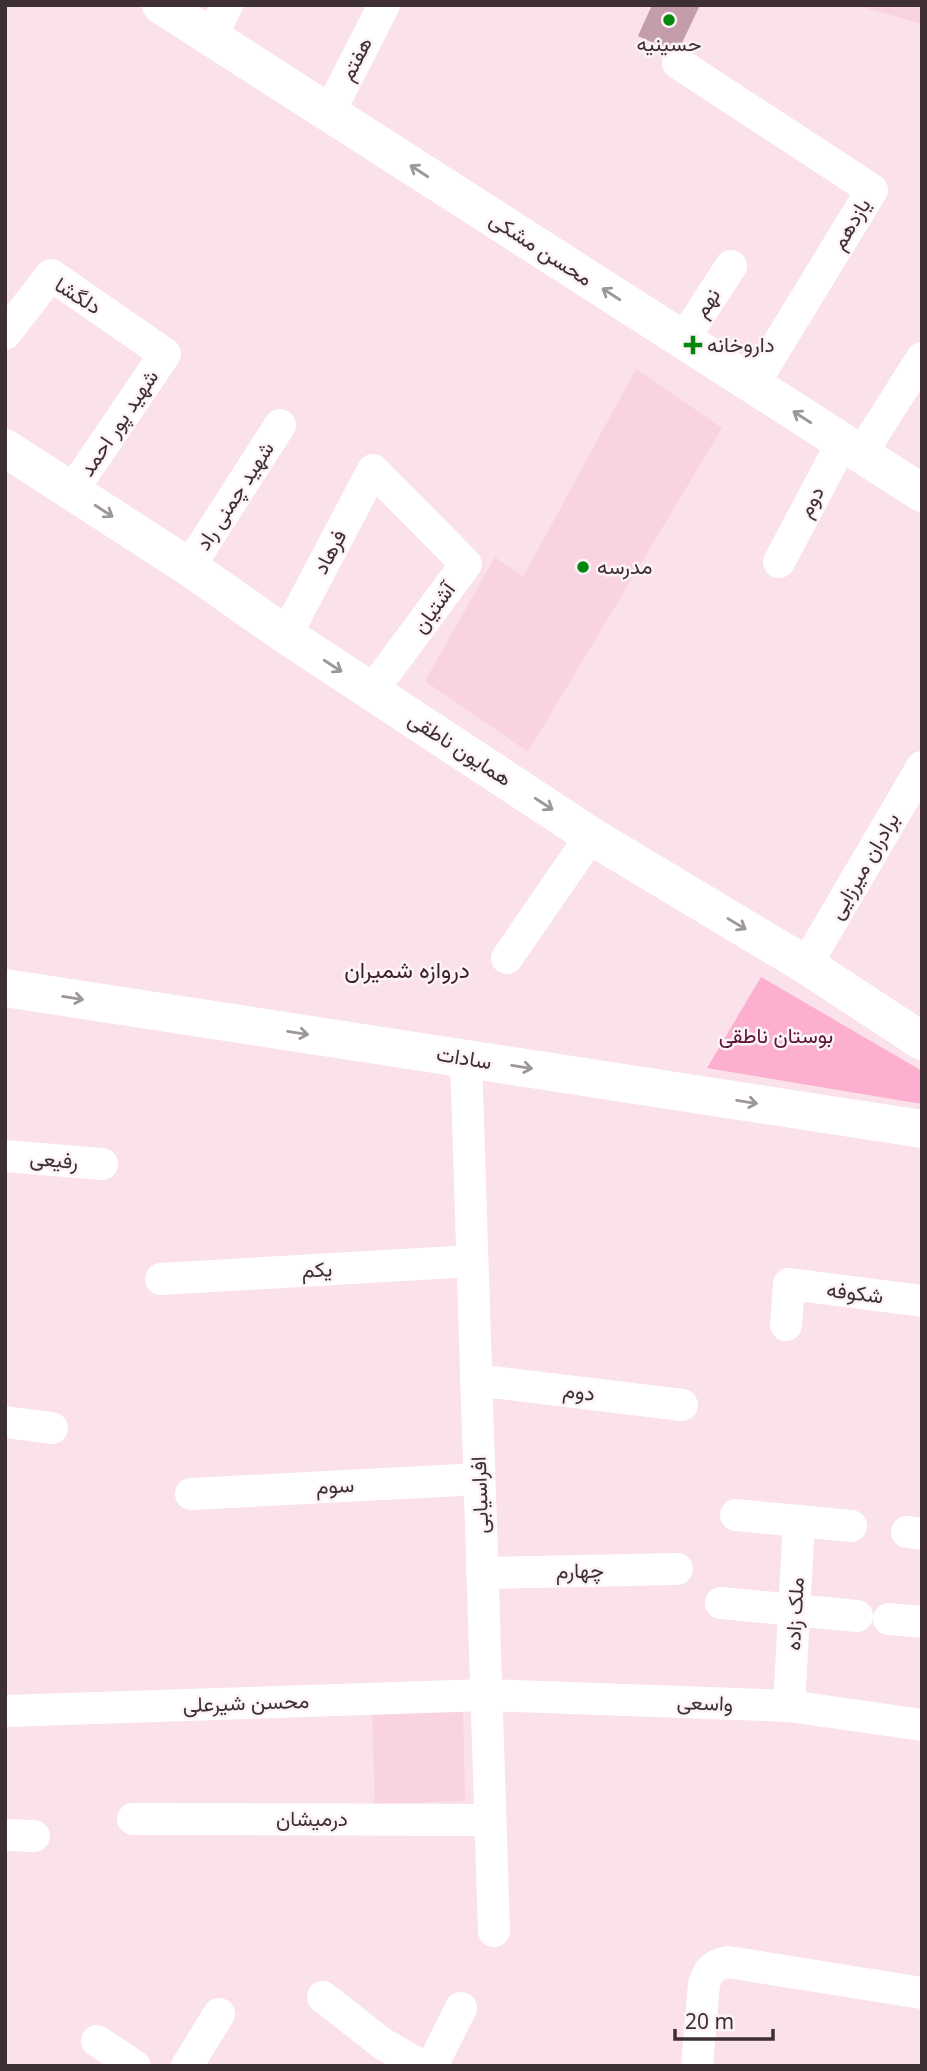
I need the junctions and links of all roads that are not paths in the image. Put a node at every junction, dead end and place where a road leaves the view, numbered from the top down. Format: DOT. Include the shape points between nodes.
graph roads {
  1 [pos="161,5"];
  2 [pos="384,5"];
  3 [pos="219,21"];
  4 [pos="678,63"];
  5 [pos="329,113"];
  6 [pos="731,266"];
  7 [pos="5,334"];
  8 [pos="683,340"];
  9 [pos="165,355"];
  10 [pos="922,358"];
  11 [pos="753,385"];
  12 [pos="280,425"];
  13 [pos="5,448"];
  14 [pos="852,449"];
  15 [pos="373,470"];
  16 [pos="72,491"];
  17 [pos="922,493"];
  18 [pos="779,562"];
  19 [pos="189,567"];
  20 [pos="286,635"];
  21 [pos="372,691"];
  22 [pos="922,768"];
  23 [pos="592,836"];
  24 [pos="508,958"];
  25 [pos="806,965"];
  26 [pos="5,988"];
  27 [pos="922,1041"];
  28 [pos="466,1059"];
  29 [pos="922,1129"];
  30 [pos="5,1156"];
  31 [pos="102,1164"];
  32 [pos="472,1261"];
  33 [pos="161,1279"];
  34 [pos="922,1301"];
  35 [pos="786,1325"];
  36 [pos="476,1380"];
  37 [pos="682,1405"];
  38 [pos="5,1422"];
  39 [pos="52,1428"];
  40 [pos="479,1479"];
  41 [pos="191,1493"];
  42 [pos="736,1515"];
  43 [pos="799,1521"];
  44 [pos="851,1526"];
  45 [pos="677,1569"];
  46 [pos="482,1573"];
  47 [pos="721,1603"];
  48 [pos="795,1610"];
  49 [pos="857,1616"];
  50 [pos="889,1619"];
  51 [pos="922,1622"];
  52 [pos="486,1695"];
  53 [pos="789,1706"];
  54 [pos="5,1712"];
  55 [pos="922,1725"];
  56 [pos="133,1819"];
  57 [pos="490,1820"];
  58 [pos="494,1931"];
  59 [pos="922,1993"];
  60 [pos="323,1997"];
  61 [pos="461,2008"];
  62 [pos="219,2014"];
  63 [pos="97,2041"];
  64 [pos="376,2055"];
  65 [pos="135,2066"];
  66 [pos="187,2066"];
  67 [pos="422,2066"];
  68 [pos="432,2066"];
  69 [pos="697,2066"];
  1 -- 3 [label="main road, محسن مشکی"];
  2 -- 5 [label="street, هفتم"];
  3 -- 5 [label="main road, محسن مشکی"];
  4 -- 11 [label="street, یازدهم" via="872,190"];
  8 -- 5 [label="main road, محسن مشکی, one-way"];
  6 -- 8 [label="street, نهم"];
  7 -- 9 [label="street, دلگشا" via="51,275"];
  8 -- 11 [label="main road, محسن مشکی"];
  9 -- 16 [label="street, شهید پور احمد"];
  10 -- 14 [label="street, دوم"];
  14 -- 11 [label="main road, محسن مشکی, one-way"];
  12 -- 19 [label="street, شهید چمنی راد"];
  13 -- 16 [label="main road, همایون ناطقی"];
  14 -- 17 [label="main road, محسن مشکی"];
  14 -- 18 [label="street, دوم"];
  15 -- 20 [label="street, فرهاد"];
  15 -- 21 [label="street, آشتیان" via="466,564"];
  16 -- 19 [label="main road, همایون ناطقی, one-way"];
  19 -- 20 [label="main road, همایون ناطقی"];
  20 -- 21 [label="main road, همایون ناطقی, one-way"];
  21 -- 23 [label="main road, همایون ناطقی, one-way"];
  22 -- 25 [label="street, برادران میرزایی"];
  23 -- 24 [label="street"];
  23 -- 25 [label="main road, همایون ناطقی, one-way"];
  25 -- 27 [label="main road, همایون ناطقی"];
  26 -- 28 [label="main road, سادات, one-way"];
  28 -- 29 [label="main road, سادات, one-way"];
  28 -- 32 [label="street, افراسیابی"];
  30 -- 31 [label="street, رفیعی"];
  32 -- 33 [label="street, یکم"];
  32 -- 36 [label="street, افراسیابی"];
  34 -- 35 [label="street, شکوفه" via="789,1284"];
  36 -- 37 [label="street, دوم"];
  36 -- 40 [label="street, افراسیابی"];
  38 -- 39 [label="street"];
  40 -- 41 [label="street, سوم"];
  40 -- 46 [label="street, افراسیابی"];
  42 -- 43 [label="street"];
  43 -- 44 [label="street"];
  43 -- 48 [label="street, ملک زاده"];
  45 -- 46 [label="street, چهارم"];
  46 -- 52 [label="street, افراسیابی"];
  47 -- 48 [label="street"];
  48 -- 49 [label="street"];
  48 -- 53 [label="street, ملک زاده"];
  50 -- 51 [label="street"];
  52 -- 53 [label="street, واسعی"];
  52 -- 54 [label="street, محسن شیرعلی"];
  52 -- 57 [label="street, افراسیابی"];
  53 -- 55 [label="street, واسعی"];
  56 -- 57 [label="street, درمیشان"];
  57 -- 58 [label="street, افراسیابی"];
  59 -- 69 [label="street" via="728,1962 716,1964 704,1984"];
  60 -- 64 [label="street"];
  61 -- 68 [label="street"];
  62 -- 66 [label="street"];
  63 -- 65 [label="street"];
  64 -- 67 [label="street"];
}
